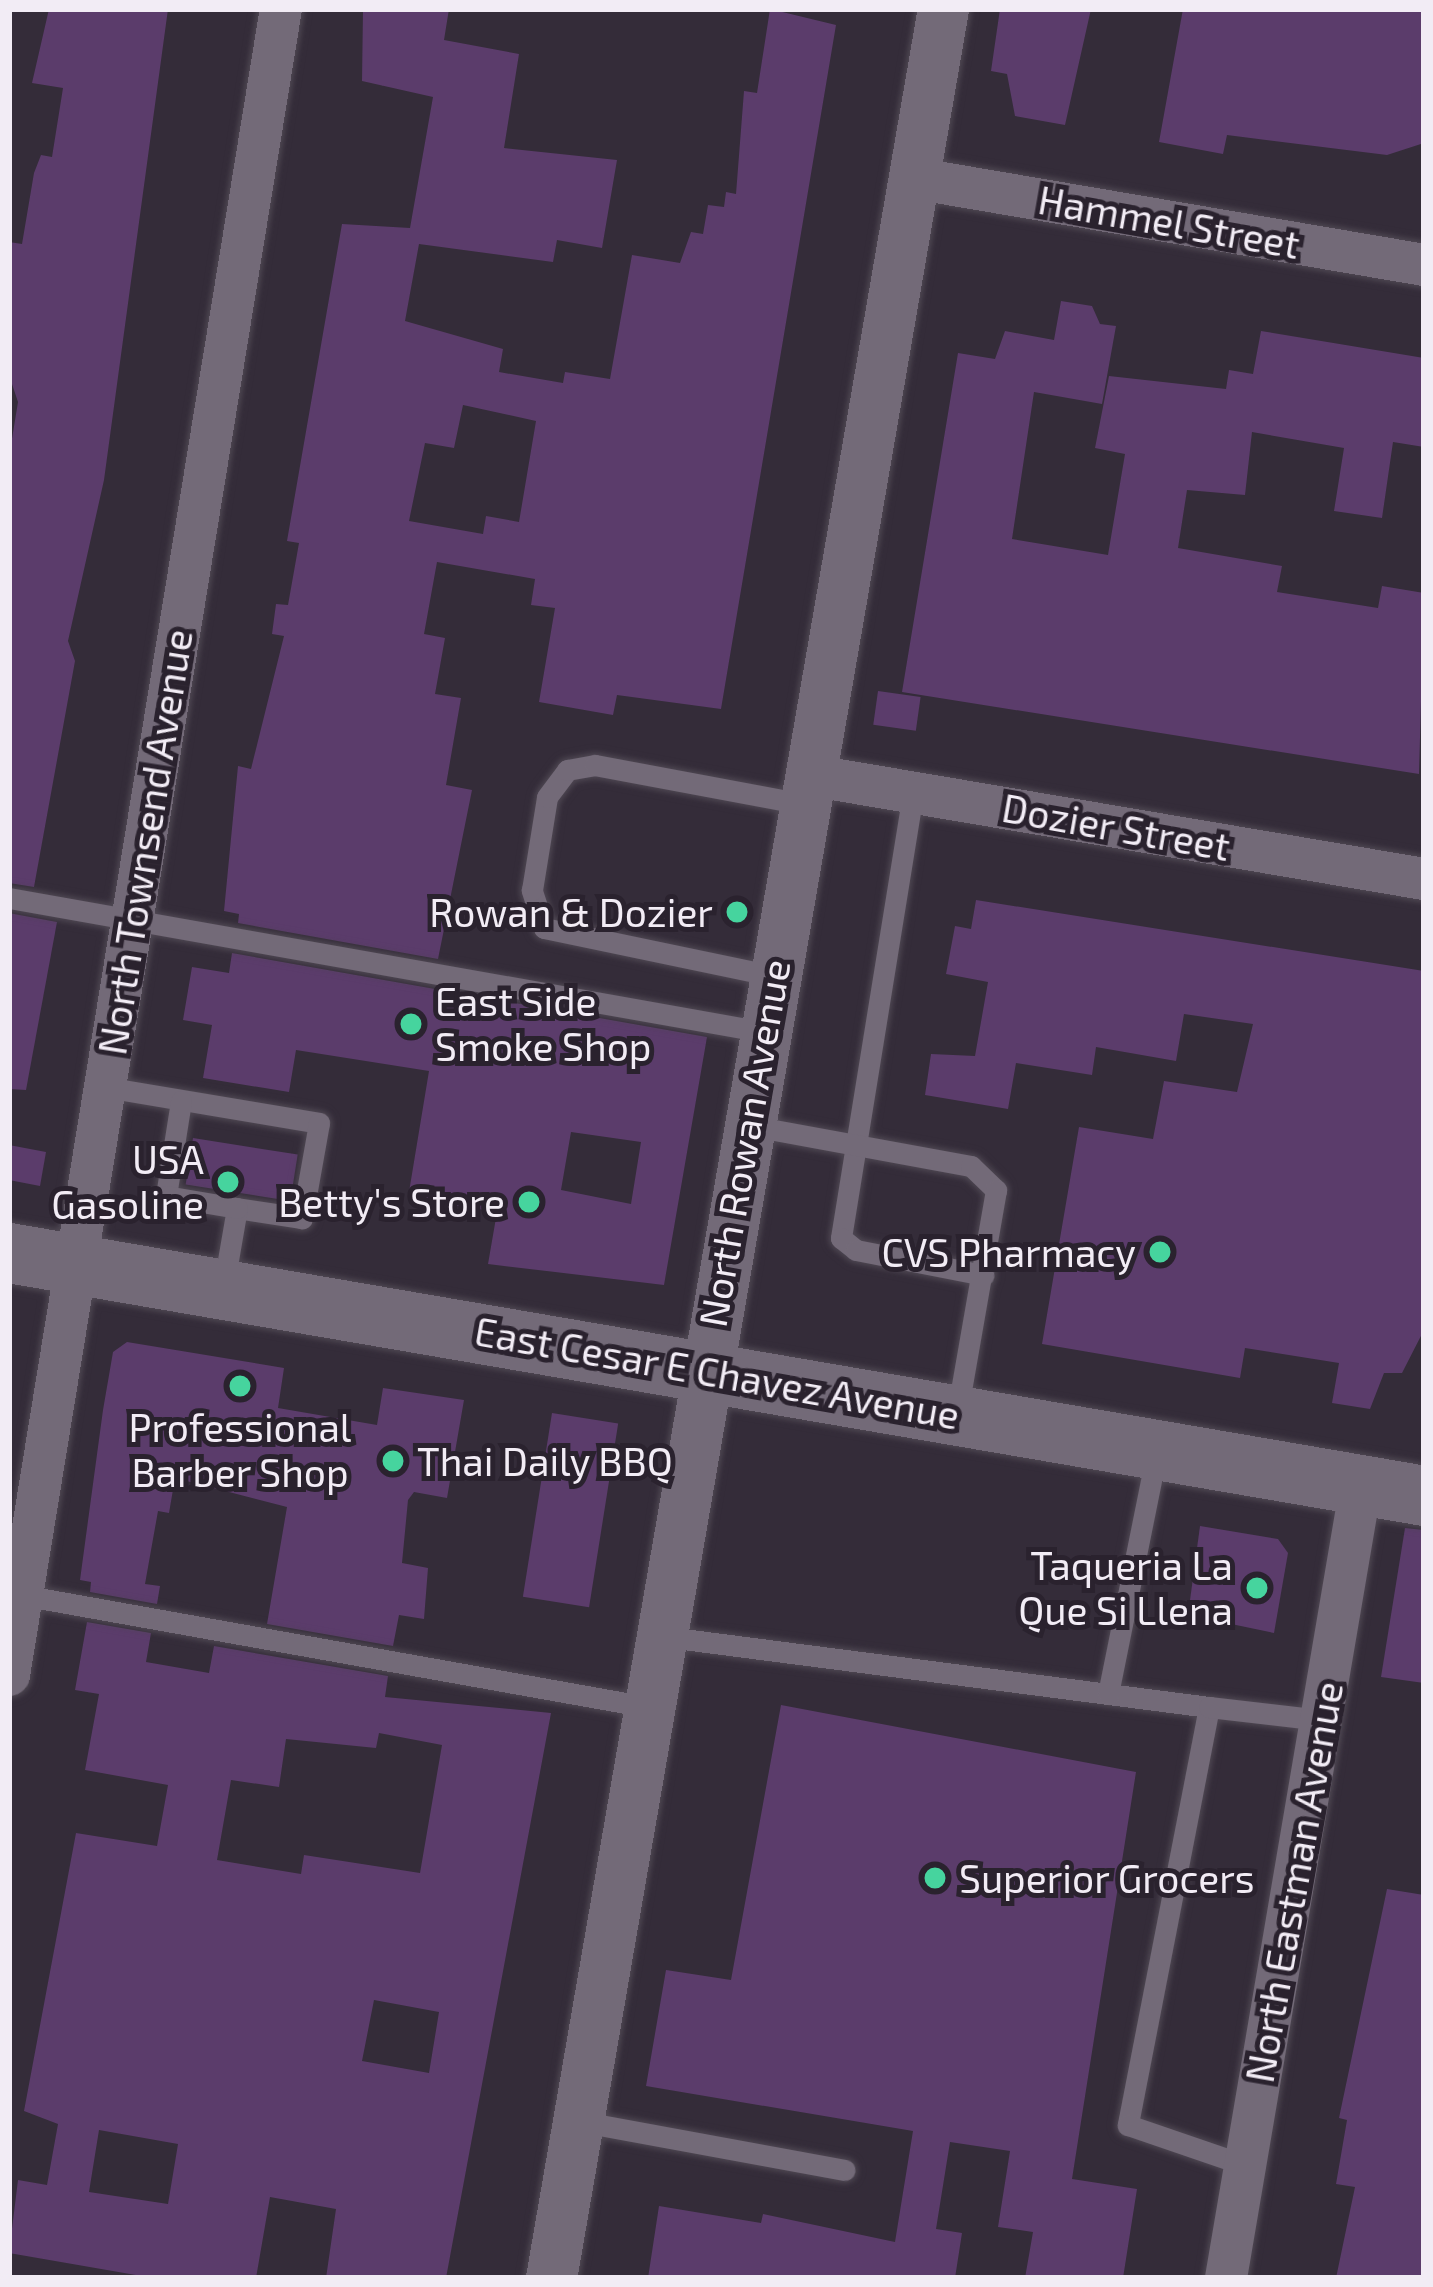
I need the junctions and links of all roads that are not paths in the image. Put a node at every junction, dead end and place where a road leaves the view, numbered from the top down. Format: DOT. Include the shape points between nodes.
graph roads {
  1 [pos="281,9"];
  2 [pos="943,9"];
  3 [pos="913,178"];
  4 [pos="1424,266"];
  5 [pos="807,790"];
  6 [pos="913,793"];
  7 [pos="1424,879"];
  8 [pos="9,898"];
  9 [pos="132,922"];
  10 [pos="774,976"];
  11 [pos="764,1032"];
  12 [pos="105,1087"];
  13 [pos="182,1101"];
  14 [pos="747,1125"];
  15 [pos="854,1144"];
  16 [pos="237,1208"];
  17 [pos="9,1253"];
  18 [pos="76,1264"];
  19 [pos="984,1275"];
  20 [pos="223,1289"];
  21 [pos="704,1373"];
  22 [pos="956,1415"];
  23 [pos="1157,1449"];
  24 [pos="1361,1486"];
  25 [pos="1424,1496"];
  26 [pos="15,1594"];
  27 [pos="660,1636"];
  28 [pos="9,1675"];
  29 [pos="1108,1694"];
  30 [pos="648,1707"];
  31 [pos="1209,1707"];
  32 [pos="1321,1720"];
  33 [pos="577,2121"];
  34 [pos="1245,2165"];
  35 [pos="845,2170"];
  36 [pos="551,2278"];
  37 [pos="1226,2278"];
  1 -- 9 [label="street, North Townsend Avenue"];
  2 -- 3 [label="street, North Rowan Avenue"];
  3 -- 4 [label="street, Hammel Street"];
  3 -- 5 [label="street, North Rowan Avenue"];
  5 -- 6 [label="street, Dozier Street"];
  5 -- 10 [label="street, North Rowan Avenue"];
  5 -- 10 [label="lane" via="595,765 567,770 547,797 532,890 544,928"];
  6 -- 7 [label="street, Dozier Street"];
  6 -- 15 [label="lane"];
  8 -- 9 [label="lane"];
  9 -- 11 [label="lane"];
  9 -- 12 [label="street, North Townsend Avenue"];
  10 -- 11 [label="street, North Rowan Avenue"];
  11 -- 14 [label="street, North Rowan Avenue"];
  12 -- 13 [label="lane"];
  12 -- 18 [label="street, North Townsend Avenue"];
  13 -- 16 [label="lane" via="166,1196"];
  13 -- 16 [label="lane" via="320,1123 302,1218"];
  14 -- 15 [label="lane"];
  14 -- 21 [label="street, North Rowan Avenue"];
  15 -- 19 [label="lane" via="971,1166 996,1190"];
  15 -- 19 [label="lane" via="841,1238 856,1250"];
  16 -- 20 [label="lane"];
  17 -- 18 [label="main road, East Cesar E Chavez Avenue"];
  18 -- 20 [label="main road, East Cesar E Chavez Avenue"];
  18 -- 26 [label="street, North Townsend Avenue"];
  19 -- 22 [label="lane"];
  20 -- 21 [label="main road, East Cesar E Chavez Avenue"];
  21 -- 22 [label="main road, East Cesar E Chavez Avenue"];
  21 -- 27 [label="street, North Rowan Avenue"];
  22 -- 23 [label="main road, East Cesar E Chavez Avenue"];
  23 -- 24 [label="main road, East Cesar E Chavez Avenue"];
  23 -- 29 [label="lane"];
  24 -- 25 [label="main road, East Cesar E Chavez Avenue"];
  24 -- 32 [label="street, North Eastman Avenue"];
  26 -- 28 [label="street, North Townsend Avenue"];
  26 -- 30 [label="lane"];
  27 -- 29 [label="lane"];
  27 -- 30 [label="street, North Rowan Avenue"];
  29 -- 31 [label="lane"];
  30 -- 33 [label="street, North Rowan Avenue"];
  31 -- 32 [label="lane"];
  31 -- 34 [label="lane" via="1128,2125"];
  32 -- 34 [label="street, North Eastman Avenue"];
  33 -- 35 [label="lane"];
  33 -- 36 [label="street, North Rowan Avenue"];
  34 -- 37 [label="street, North Eastman Avenue"];
}
